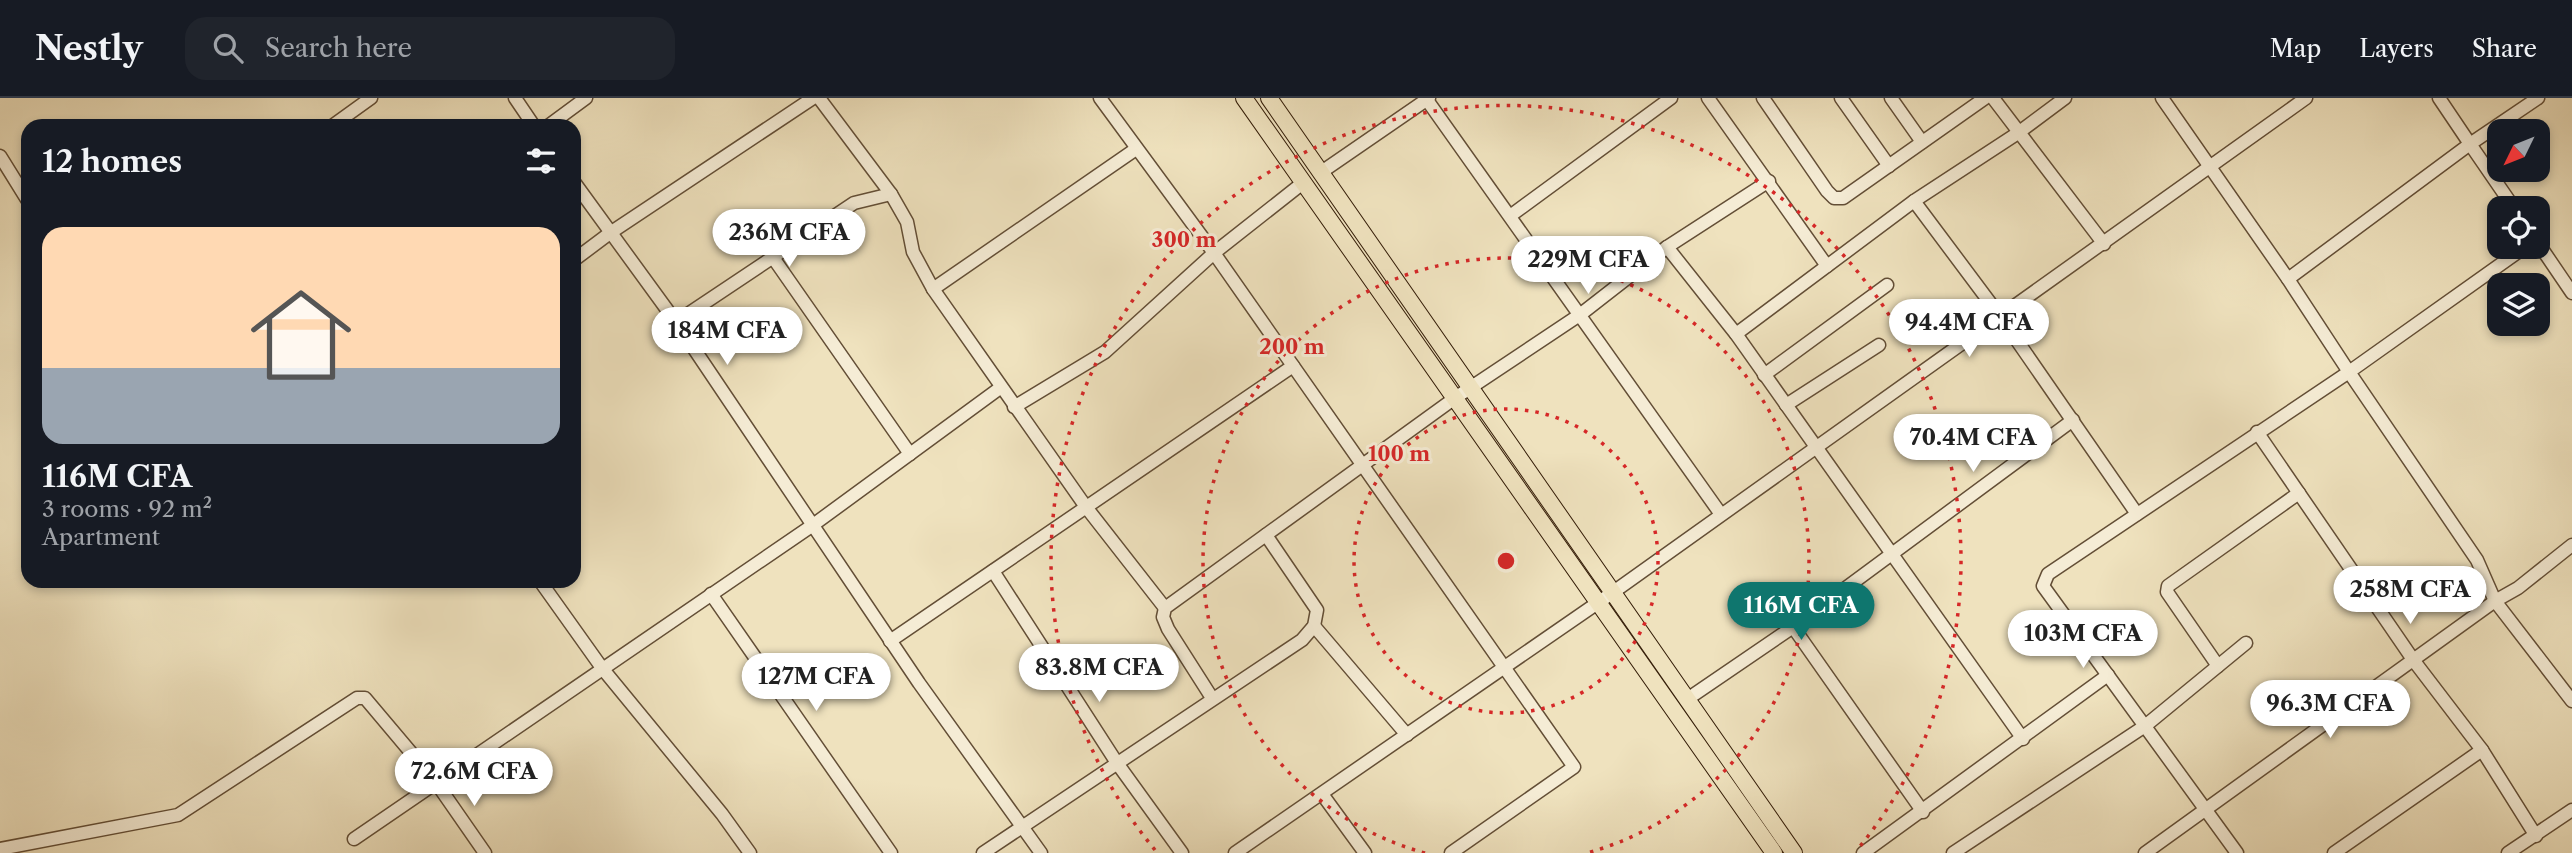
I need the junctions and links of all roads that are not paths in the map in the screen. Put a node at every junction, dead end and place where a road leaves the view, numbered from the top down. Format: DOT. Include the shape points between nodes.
graph roads {
  1 [pos="371,98"];
  2 [pos="515,98"];
  3 [pos="586,98"];
  4 [pos="819,98"];
  5 [pos="1100,98"];
  6 [pos="1244,98"];
  7 [pos="1269,98"];
  8 [pos="1671,98"];
  9 [pos="1708,98"];
  10 [pos="1763,98"];
  11 [pos="1841,98"];
  12 [pos="1892,98"];
  13 [pos="1985,98"];
  14 [pos="1993,98"];
  15 [pos="2065,98"];
  16 [pos="2162,98"];
  17 [pos="2306,98"];
  18 [pos="2438,98"];
  19 [pos="2538,98"];
  20 [pos="1428,99"];
  21 [pos="804,100"];
  22 [pos="342,119"];
  23 [pos="529,119"];
  24 [pos="558,119"];
  25 [pos="2018,133"];
  26 [pos="1923,142"];
  27 [pos="2470,144"];
  28 [pos="1136,149"];
  29 [pos="0,156"];
  30 [pos="2211,165"];
  31 [pos="1889,166"];
  32 [pos="1320,173"];
  33 [pos="1769,181"];
  34 [pos="1304,182"];
  35 [pos="21,190"];
  36 [pos="581,193"];
  37 [pos="891,194"];
  38 [pos="2506,196"];
  39 [pos="1914,201"];
  40 [pos="1510,216"];
  41 [pos="610,233"];
  42 [pos="2104,244"];
  43 [pos="1667,247"];
  44 [pos="1214,253"];
  45 [pos="581,255"];
  46 [pos="774,259"];
  47 [pos="2508,259"];
  48 [pos="2549,259"];
  49 [pos="1827,265"];
  50 [pos="2288,279"];
  51 [pos="1887,285"];
  52 [pos="933,289"];
  53 [pos="2572,293"];
  54 [pos="1581,314"];
  55 [pos="2000,316"];
  56 [pos="676,322"];
  57 [pos="1736,334"];
  58 [pos="1879,345"];
  59 [pos="1293,366"];
  60 [pos="2348,372"];
  61 [pos="1764,375"];
  62 [pos="1000,388"];
  63 [pos="1469,388"];
  64 [pos="1455,398"];
  65 [pos="1786,405"];
  66 [pos="1014,407"];
  67 [pos="2073,420"];
  68 [pos="2257,432"];
  69 [pos="1815,446"];
  70 [pos="910,454"];
  71 [pos="1361,465"];
  72 [pos="2299,493"];
  73 [pos="1086,507"];
  74 [pos="1720,513"];
  75 [pos="2137,514"];
  76 [pos="813,525"];
  77 [pos="1265,535"];
  78 [pos="2572,545"];
  79 [pos="1893,555"];
  80 [pos="993,571"];
  81 [pos="545,588"];
  82 [pos="711,594"];
  83 [pos="1605,598"];
  84 [pos="2495,601"];
  85 [pos="1165,608"];
  86 [pos="1314,626"];
  87 [pos="1793,627"];
  88 [pos="890,641"];
  89 [pos="2246,643"];
  90 [pos="2414,661"];
  91 [pos="2218,666"];
  92 [pos="602,668"];
  93 [pos="1505,668"];
  94 [pos="2108,675"];
  95 [pos="1212,698"];
  96 [pos="1686,700"];
  97 [pos="2572,701"];
  98 [pos="2145,726"];
  99 [pos="1408,735"];
  100 [pos="2023,739"];
  101 [pos="2482,750"];
  102 [pos="1117,763"];
  103 [pos="435,781"];
  104 [pos="1322,794"];
  105 [pos="2204,808"];
  106 [pos="2572,810"];
  107 [pos="1923,812"];
  108 [pos="1022,827"];
  109 [pos="2536,836"];
  110 [pos="354,839"];
  111 [pos="0,849"];
  112 [pos="1870,851"];
  113 [pos="485,853"];
  114 [pos="750,853"];
  115 [pos="891,853"];
  116 [pos="984,853"];
  117 [pos="1041,853"];
  118 [pos="1182,853"];
  119 [pos="1235,853"];
  120 [pos="1365,853"];
  121 [pos="1451,853"];
  122 [pos="1774,853"];
  123 [pos="1794,853"];
  124 [pos="1953,853"];
  125 [pos="2146,853"];
  126 [pos="2238,853"];
  127 [pos="2334,853"];
  128 [pos="2508,853"];
  1 -- 22 [label="street"];
  2 -- 23 [label="street"];
  3 -- 24 [label="street"];
  4 -- 37 [label="street"];
  5 -- 28 [label="street"];
  6 -- 34 [label="main road"];
  7 -- 32 [label="main road"];
  8 -- 40 [label="street"];
  9 -- 33 [label="street"];
  10 -- 31 [label="street" via="1834,198 1843,198"];
  11 -- 31 [label="street"];
  12 -- 26 [label="street"];
  13 -- 26 [label="street"];
  14 -- 25 [label="street"];
  15 -- 25 [label="street"];
  16 -- 30 [label="street"];
  17 -- 30 [label="street"];
  18 -- 27 [label="street"];
  19 -- 27 [label="street"];
  20 -- 32 [label="street"];
  20 -- 40 [label="street"];
  21 -- 41 [label="street"];
  25 -- 39 [label="street"];
  25 -- 42 [label="street"];
  26 -- 31 [label="street"];
  27 -- 38 [label="street"];
  27 -- 50 [label="street"];
  28 -- 44 [label="street"];
  28 -- 52 [label="street"];
  29 -- 35 [label="street"];
  30 -- 42 [label="street"];
  30 -- 50 [label="street"];
  32 -- 63 [label="main road"];
  33 -- 43 [label="street"];
  33 -- 49 [label="street"];
  34 -- 44 [label="street"];
  34 -- 64 [label="main road"];
  36 -- 41 [label="street"];
  37 -- 46 [label="street" via="854,203"];
  37 -- 52 [label="street"];
  39 -- 49 [label="street"];
  39 -- 55 [label="street"];
  40 -- 54 [label="street"];
  41 -- 45 [label="street"];
  41 -- 56 [label="street"];
  42 -- 55 [label="street"];
  43 -- 54 [label="street"];
  43 -- 57 [label="street"];
  44 -- 59 [label="street"];
  44 -- 66 [label="street" via="1105,352"];
  46 -- 56 [label="street"];
  46 -- 70 [label="street"];
  47 -- 60 [label="street"];
  48 -- 53 [label="street"];
  49 -- 57 [label="street"];
  50 -- 60 [label="street"];
  51 -- 61 [label="street"];
  52 -- 62 [label="street"];
  54 -- 63 [label="street"];
  54 -- 74 [label="street"];
  55 -- 67 [label="street"];
  55 -- 69 [label="street"];
  56 -- 76 [label="street"];
  57 -- 61 [label="street"];
  58 -- 65 [label="street"];
  59 -- 71 [label="street"];
  59 -- 73 [label="street"];
  60 -- 68 [label="street"];
  60 -- 84 [label="street" via="2477,560"];
  61 -- 65 [label="street"];
  62 -- 66 [label="street"];
  62 -- 70 [label="street"];
  63 -- 64 [label="street"];
  63 -- 83 [label="main road"];
  64 -- 71 [label="street"];
  64 -- 83 [label="main road"];
  65 -- 69 [label="street"];
  66 -- 73 [label="street"];
  67 -- 75 [label="street"];
  67 -- 79 [label="street"];
  68 -- 72 [label="street"];
  68 -- 75 [label="street"];
  69 -- 74 [label="street"];
  69 -- 79 [label="street"];
  70 -- 76 [label="street"];
  71 -- 77 [label="street"];
  71 -- 93 [label="street"];
  72 -- 90 [label="street"];
  72 -- 91 [label="street" via="2168,586 2166,592"];
  73 -- 80 [label="street"];
  73 -- 85 [label="street"];
  74 -- 83 [label="street"];
  75 -- 94 [label="street" via="2043,580"];
  76 -- 82 [label="street"];
  76 -- 88 [label="street"];
  77 -- 85 [label="street"];
  77 -- 86 [label="street" via="1317,610"];
  78 -- 84 [label="street"];
  79 -- 87 [label="street"];
  79 -- 100 [label="street"];
  80 -- 88 [label="street"];
  80 -- 102 [label="street"];
  81 -- 92 [label="street"];
  82 -- 92 [label="street"];
  82 -- 115 [label="street"];
  83 -- 93 [label="street"];
  83 -- 96 [label="main road"];
  83 -- 122 [label="main road"];
  84 -- 90 [label="street"];
  84 -- 97 [label="street"];
  85 -- 95 [label="street" via="1168,629"];
  86 -- 95 [label="street" via="1302,640"];
  86 -- 99 [label="street"];
  87 -- 96 [label="street"];
  87 -- 107 [label="street"];
  88 -- 108 [label="street"];
  89 -- 91 [label="street"];
  90 -- 101 [label="street"];
  90 -- 105 [label="street"];
  91 -- 98 [label="street"];
  92 -- 103 [label="street"];
  92 -- 114 [label="street"];
  93 -- 99 [label="street"];
  93 -- 121 [label="street" via="1574,767"];
  94 -- 98 [label="street"];
  94 -- 100 [label="street"];
  95 -- 102 [label="street"];
  96 -- 123 [label="main road"];
  98 -- 105 [label="street"];
  98 -- 124 [label="street"];
  99 -- 104 [label="street"];
  100 -- 107 [label="street"];
  101 -- 109 [label="street"];
  101 -- 127 [label="street"];
  102 -- 108 [label="street"];
  102 -- 118 [label="street"];
  103 -- 110 [label="street"];
  103 -- 111 [label="street" via="365,698 357,698 178,815"];
  103 -- 113 [label="street"];
  104 -- 119 [label="street"];
  104 -- 120 [label="street"];
  105 -- 125 [label="street"];
  105 -- 126 [label="street"];
  106 -- 109 [label="street"];
  107 -- 112 [label="street"];
  108 -- 116 [label="street"];
  108 -- 117 [label="street"];
  109 -- 128 [label="street"];
}
